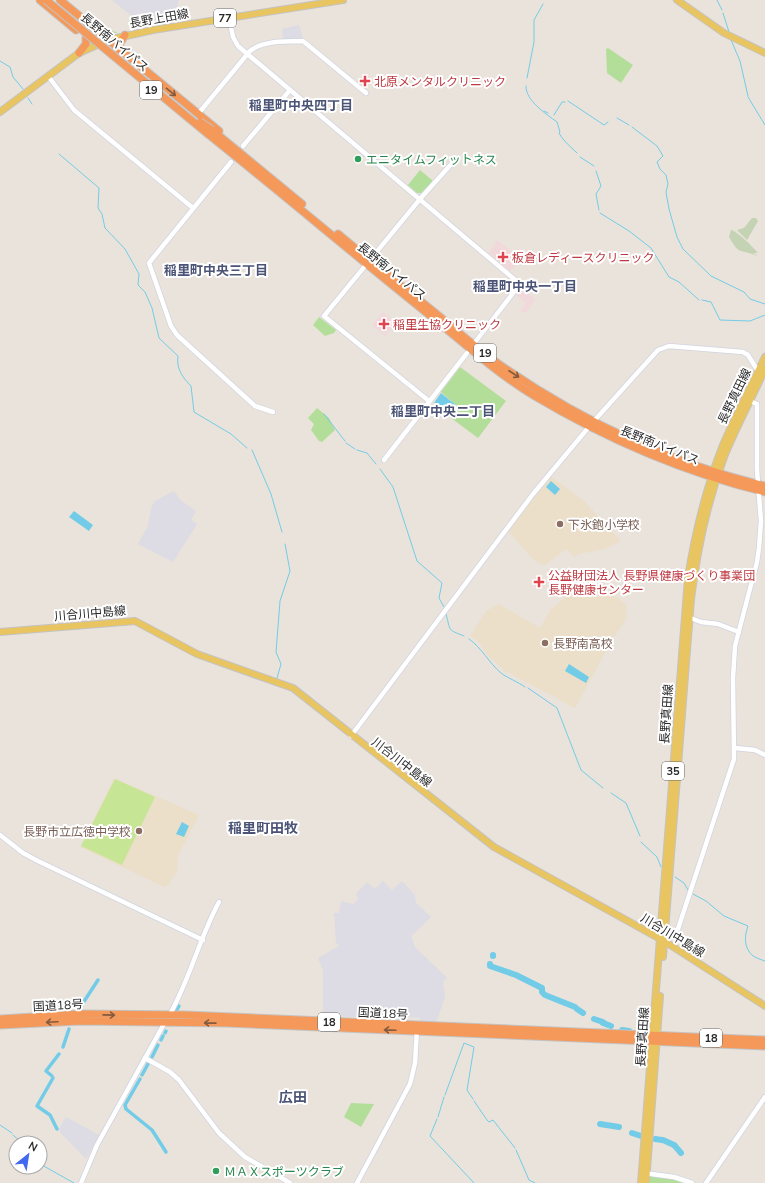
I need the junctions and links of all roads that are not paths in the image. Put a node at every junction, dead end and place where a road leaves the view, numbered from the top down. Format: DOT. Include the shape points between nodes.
graph roads {
  1 [pos="40,0"];
  2 [pos="48,0"];
  3 [pos="343,0"];
  4 [pos="677,0"];
  5 [pos="63,2"];
  6 [pos="229,17"];
  7 [pos="81,18"];
  8 [pos="71,25"];
  9 [pos="125,35"];
  10 [pos="86,37"];
  11 [pos="108,40"];
  12 [pos="96,45"];
  13 [pos="119,50"];
  14 [pos="79,53"];
  15 [pos="247,53"];
  16 [pos="765,53"];
  17 [pos="48,76"];
  18 [pos="290,90"];
  19 [pos="366,93"];
  20 [pos="0,112"];
  21 [pos="198,114"];
  22 [pos="210,132"];
  23 [pos="243,146"];
  24 [pos="245,155"];
  25 [pos="454,161"];
  26 [pos="231,162"];
  27 [pos="262,179"];
  28 [pos="420,199"];
  29 [pos="193,208"];
  30 [pos="368,263"];
  31 [pos="476,341"];
  32 [pos="467,353"];
  33 [pos="765,356"];
  34 [pos="765,369"];
  35 [pos="758,372"];
  36 [pos="429,401"];
  37 [pos="750,401"];
  38 [pos="274,412"];
  39 [pos="592,424"];
  40 [pos="384,460"];
  41 [pos="715,475"];
  42 [pos="762,488"];
  43 [pos="687,617"];
  44 [pos="0,632"];
  45 [pos="739,632"];
  46 [pos="351,736"];
  47 [pos="735,748"];
  48 [pos="765,755"];
  49 [pos="0,835"];
  50 [pos="219,902"];
  51 [pos="665,931"];
  52 [pos="203,940"];
  53 [pos="662,940"];
  54 [pos="765,1006"];
  55 [pos="170,1015"];
  56 [pos="0,1019"];
  57 [pos="165,1023"];
  58 [pos="0,1025"];
  59 [pos="417,1029"];
  60 [pos="655,1039"];
  61 [pos="765,1040"];
  62 [pos="765,1046"];
  63 [pos="145,1058"];
  64 [pos="765,1097"];
  65 [pos="644,1173"];
  66 [pos="81,1183"];
  67 [pos="290,1183"];
  68 [pos="358,1183"];
  69 [pos="641,1183"];
  70 [pos="646,1183"];
  71 [pos="692,1183"];
  72 [pos="706,1183"];
  1 -- 8 [label="highway, 19"];
  2 -- 22 [label="highway, 長野南バイパス / 19, bridge"];
  3 -- 6 [label="main road, 長野上田線 / 77"];
  4 -- 16 [label="main road" via="724,33"];
  5 -- 7 [label="highway, 19"];
  6 -- 9 [label="main road, 長野上田線 / 77"];
  6 -- 15 [label="street" via="232,37"];
  7 -- 8 [label="highway" via="78,26"];
  7 -- 11 [label="highway, 19"];
  8 -- 10 [label="highway, 19"];
  9 -- 11 [label="main road, 長野上田線 / 77"];
  9 -- 13 [label="highway"];
  10 -- 12 [label="highway, 19"];
  10 -- 14 [label="highway" via="86,44"];
  11 -- 12 [label="main road, 長野上田線 / 77"];
  11 -- 13 [label="highway, 19"];
  12 -- 14 [label="main road, 長野上田線 / 77"];
  12 -- 27 [label="highway, 19"];
  13 -- 21 [label="highway, 19, one-way"];
  14 -- 17 [label="main road, 長野上田線 / 77"];
  15 -- 18 [label="street"];
  15 -- 19 [label="street" via="263,45 303,41"];
  15 -- 21 [label="street"];
  17 -- 20 [label="main road, 長野上田線 / 77"];
  17 -- 29 [label="street" via="74,110"];
  18 -- 23 [label="street"];
  18 -- 28 [label="street"];
  21 -- 24 [label="highway, 19"];
  22 -- 24 [label="highway, 長野南バイパス / 19"];
  22 -- 27 [label="highway, 長野南バイパス / 19"];
  24 -- 30 [label="highway, 長野南バイパス / 19"];
  25 -- 28 [label="street"];
  26 -- 29 [label="street"];
  27 -- 30 [label="highway, 長野南バイパス / 19"];
  28 -- 30 [label="street"];
  28 -- 31 [label="street" via="520,284"];
  29 -- 38 [label="street" via="149,263 170,326 255,406"];
  30 -- 36 [label="street" via="324,316"];
  30 -- 39 [label="highway, 長野南バイパス / 19" via="499,364"];
  32 -- 36 [label="street"];
  33 -- 35 [label="main road, 長野真田線 / 35"];
  34 -- 37 [label="main road, 長野真田線 / 35"];
  35 -- 39 [label="street" via="748,354 743,352 663,347 654,353"];
  35 -- 41 [label="main road, 長野真田線 / 35" via="729,433"];
  36 -- 40 [label="street"];
  37 -- 41 [label="main road, 長野真田線 / 35"];
  37 -- 42 [label="street" via="757,404"];
  39 -- 41 [label="highway, 長野南バイパス / 19"];
  39 -- 46 [label="street" via="533,494"];
  41 -- 42 [label="highway, 長野南バイパス / 19"];
  41 -- 43 [label="main road, 長野真田線 / 35" via="703,525"];
  42 -- 45 [label="street" via="757,562"];
  43 -- 45 [label="street"];
  43 -- 51 [label="main road, 長野真田線 / 35"];
  43 -- 53 [label="main road, 長野真田線 / 35"];
  44 -- 46 [label="main road, 川合川中島線" via="135,621 197,654 293,688"];
  45 -- 47 [label="street" via="735,646 733,678"];
  46 -- 53 [label="main road, 川合川中島線" via="494,847"];
  47 -- 48 [label="street" via="755,750"];
  47 -- 51 [label="street" via="730,774 678,929 674,932"];
  49 -- 52 [label="street" via="38,861"];
  50 -- 52 [label="street" via="209,920"];
  51 -- 53 [label="main road, 長野真田線 / 35"];
  52 -- 55 [label="street"];
  53 -- 54 [label="main road, 川合川中島線"];
  53 -- 60 [label="main road, 長野真田線 / 35"];
  56 -- 55 [label="highway, 国道18号 / 18, one-way" via="82,1014"];
  55 -- 57 [label="street"];
  55 -- 59 [label="highway, 国道18号 / 18" via="366,1022"];
  57 -- 58 [label="highway, 国道18号 / 18, one-way" via="80,1021"];
  59 -- 57 [label="highway, 国道18号 / 18, one-way"];
  57 -- 63 [label="street"];
  59 -- 60 [label="highway, 国道18号 / 18"];
  59 -- 68 [label="street" via="415,1063 410,1084"];
  60 -- 61 [label="highway, 国道18号 / 18"];
  60 -- 62 [label="highway, 国道18号 / 18"];
  60 -- 65 [label="main road, 長野真田線 / 35"];
  63 -- 66 [label="street" via="97,1145"];
  63 -- 67 [label="street" via="179,1080 219,1133 245,1157"];
  64 -- 72 [label="street"];
  65 -- 69 [label="main road, 長野真田線 / 35"];
  65 -- 70 [label="main road, 長野真田線 / 35"];
  65 -- 71 [label="street" via="674,1177"];
}
